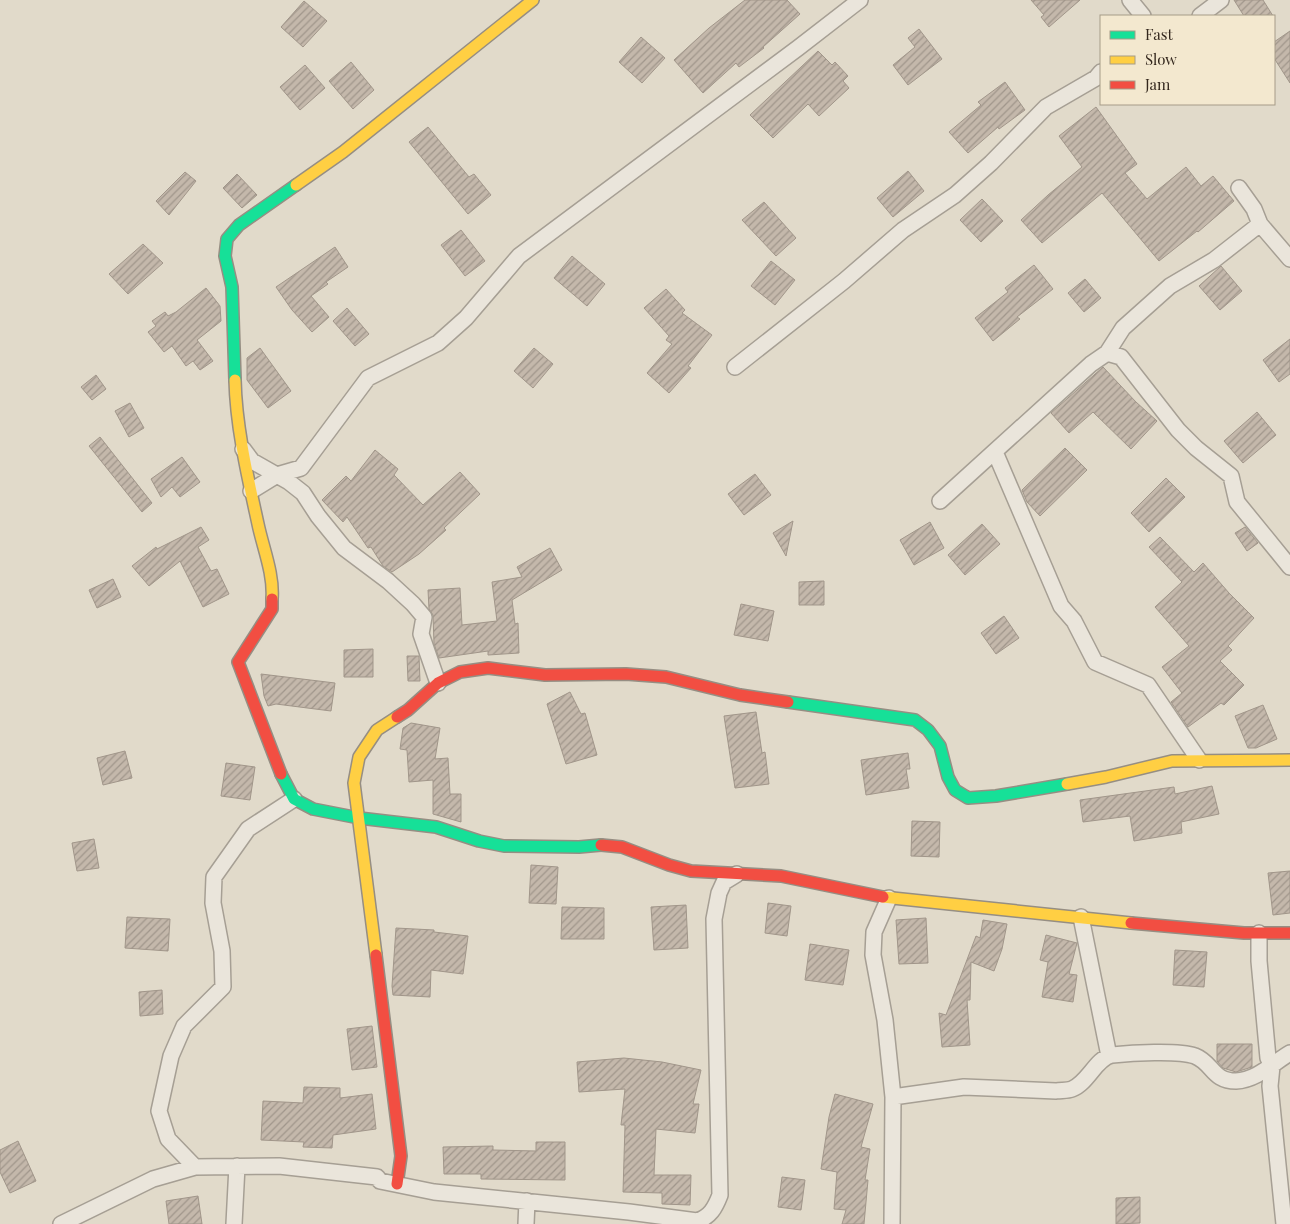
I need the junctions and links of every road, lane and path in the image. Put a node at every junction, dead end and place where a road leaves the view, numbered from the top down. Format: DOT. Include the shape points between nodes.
graph roads {
  1 [pos="533,0"];
  2 [pos="860,0"];
  3 [pos="1130,0"];
  4 [pos="1221,0"];
  5 [pos="1142,15"];
  6 [pos="1201,15"];
  7 [pos="1100,73"];
  8 [pos="1100,80"];
  9 [pos="1046,107"];
  10 [pos="1239,188"];
  11 [pos="1260,224"];
  12 [pos="1290,259"];
  13 [pos="1107,353"];
  14 [pos="735,367"];
  15 [pos="243,450"];
  16 [pos="995,452"];
  17 [pos="277,475"];
  18 [pos="251,491"];
  19 [pos="940,501"];
  20 [pos="1290,567"];
  21 [pos="438,683"];
  22 [pos="1199,760"];
  23 [pos="1290,760"];
  24 [pos="294,799"];
  25 [pos="359,818"];
  26 [pos="737,874"];
  27 [pos="889,898"];
  28 [pos="1081,917"];
  29 [pos="1260,933"];
  30 [pos="1290,933"];
  31 [pos="1290,1053"];
  32 [pos="1109,1056"];
  33 [pos="1272,1066"];
  34 [pos="893,1097"];
  35 [pos="238,1166"];
  36 [pos="195,1167"];
  37 [pos="398,1184"];
  38 [pos="527,1201"];
  39 [pos="61,1224"];
  40 [pos="234,1224"];
  41 [pos="526,1224"];
  42 [pos="892,1224"];
  43 [pos="1284,1224"];
  1 -- 15 [label="street" via="343,152 239,225 227,239 225,256 232,287 235,384"];
  2 -- 17 [label="street" via="519,256 466,318 438,343 368,378 301,468"];
  3 -- 5 [label="street"];
  4 -- 6 [label="street"];
  7 -- 9 [label="street"];
  8 -- 9 [label="street" via="1069,106 1058,111"];
  9 -- 14 [label="street" via="955,195 903,230 844,282"];
  10 -- 11 [label="street"];
  11 -- 12 [label="street"];
  11 -- 13 [label="street" via="1214,260 1170,286 1123,328"];
  13 -- 16 [label="street"];
  13 -- 20 [label="street" via="1121,357 1178,430 1231,476 1237,502"];
  15 -- 17 [label="street" via="252,461"];
  15 -- 18 [label="street"];
  16 -- 19 [label="street"];
  16 -- 22 [label="street" via="1061,606 1074,621 1094,662 1148,685"];
  17 -- 18 [label="street"];
  17 -- 21 [label="street" via="303,494 344,548 388,581 424,617 420,634"];
  18 -- 24 [label="street" via="273,588 272,609 238,662 278,769"];
  21 -- 22 [label="street" via="460,672 488,668 545,675 666,677 740,695 915,720 940,746 948,778 955,790 968,798 1106,777 1172,761"];
  21 -- 25 [label="street" via="408,710 377,730 359,757 354,783"];
  22 -- 23 [label="street"];
  24 -- 25 [label="street" via="313,809"];
  24 -- 36 [label="street" via="248,829 214,876 213,903 222,951 223,987 184,1026 172,1056 159,1111 168,1138"];
  25 -- 26 [label="street" via="436,827 504,846 622,847 691,871"];
  25 -- 37 [label="street" via="402,1156"];
  26 -- 27 [label="street" via="781,876"];
  26 -- 38 [label="street" via="724,882 714,919 720,1195 715,1208 706,1218 697,1221"];
  27 -- 28 [label="street"];
  27 -- 34 [label="street" via="874,932 873,955"];
  28 -- 29 [label="street" via="1165,928"];
  28 -- 32 [label="street"];
  29 -- 30 [label="street"];
  29 -- 33 [label="street" via="1259,961 1268,1058"];
  31 -- 33 [label="street"];
  32 -- 33 [label="street" via="1167,1052 1194,1056 1214,1074 1225,1080 1238,1081"];
  32 -- 34 [label="street" via="1071,1089 964,1086"];
  33 -- 43 [label="street" via="1270,1086"];
  34 -- 42 [label="street"];
  35 -- 36 [label="street"];
  35 -- 37 [label="street" via="279,1166 377,1177 380,1181"];
  35 -- 40 [label="street"];
  36 -- 39 [label="street" via="153,1179"];
  37 -- 38 [label="street" via="434,1192"];
  38 -- 41 [label="street"];
}
